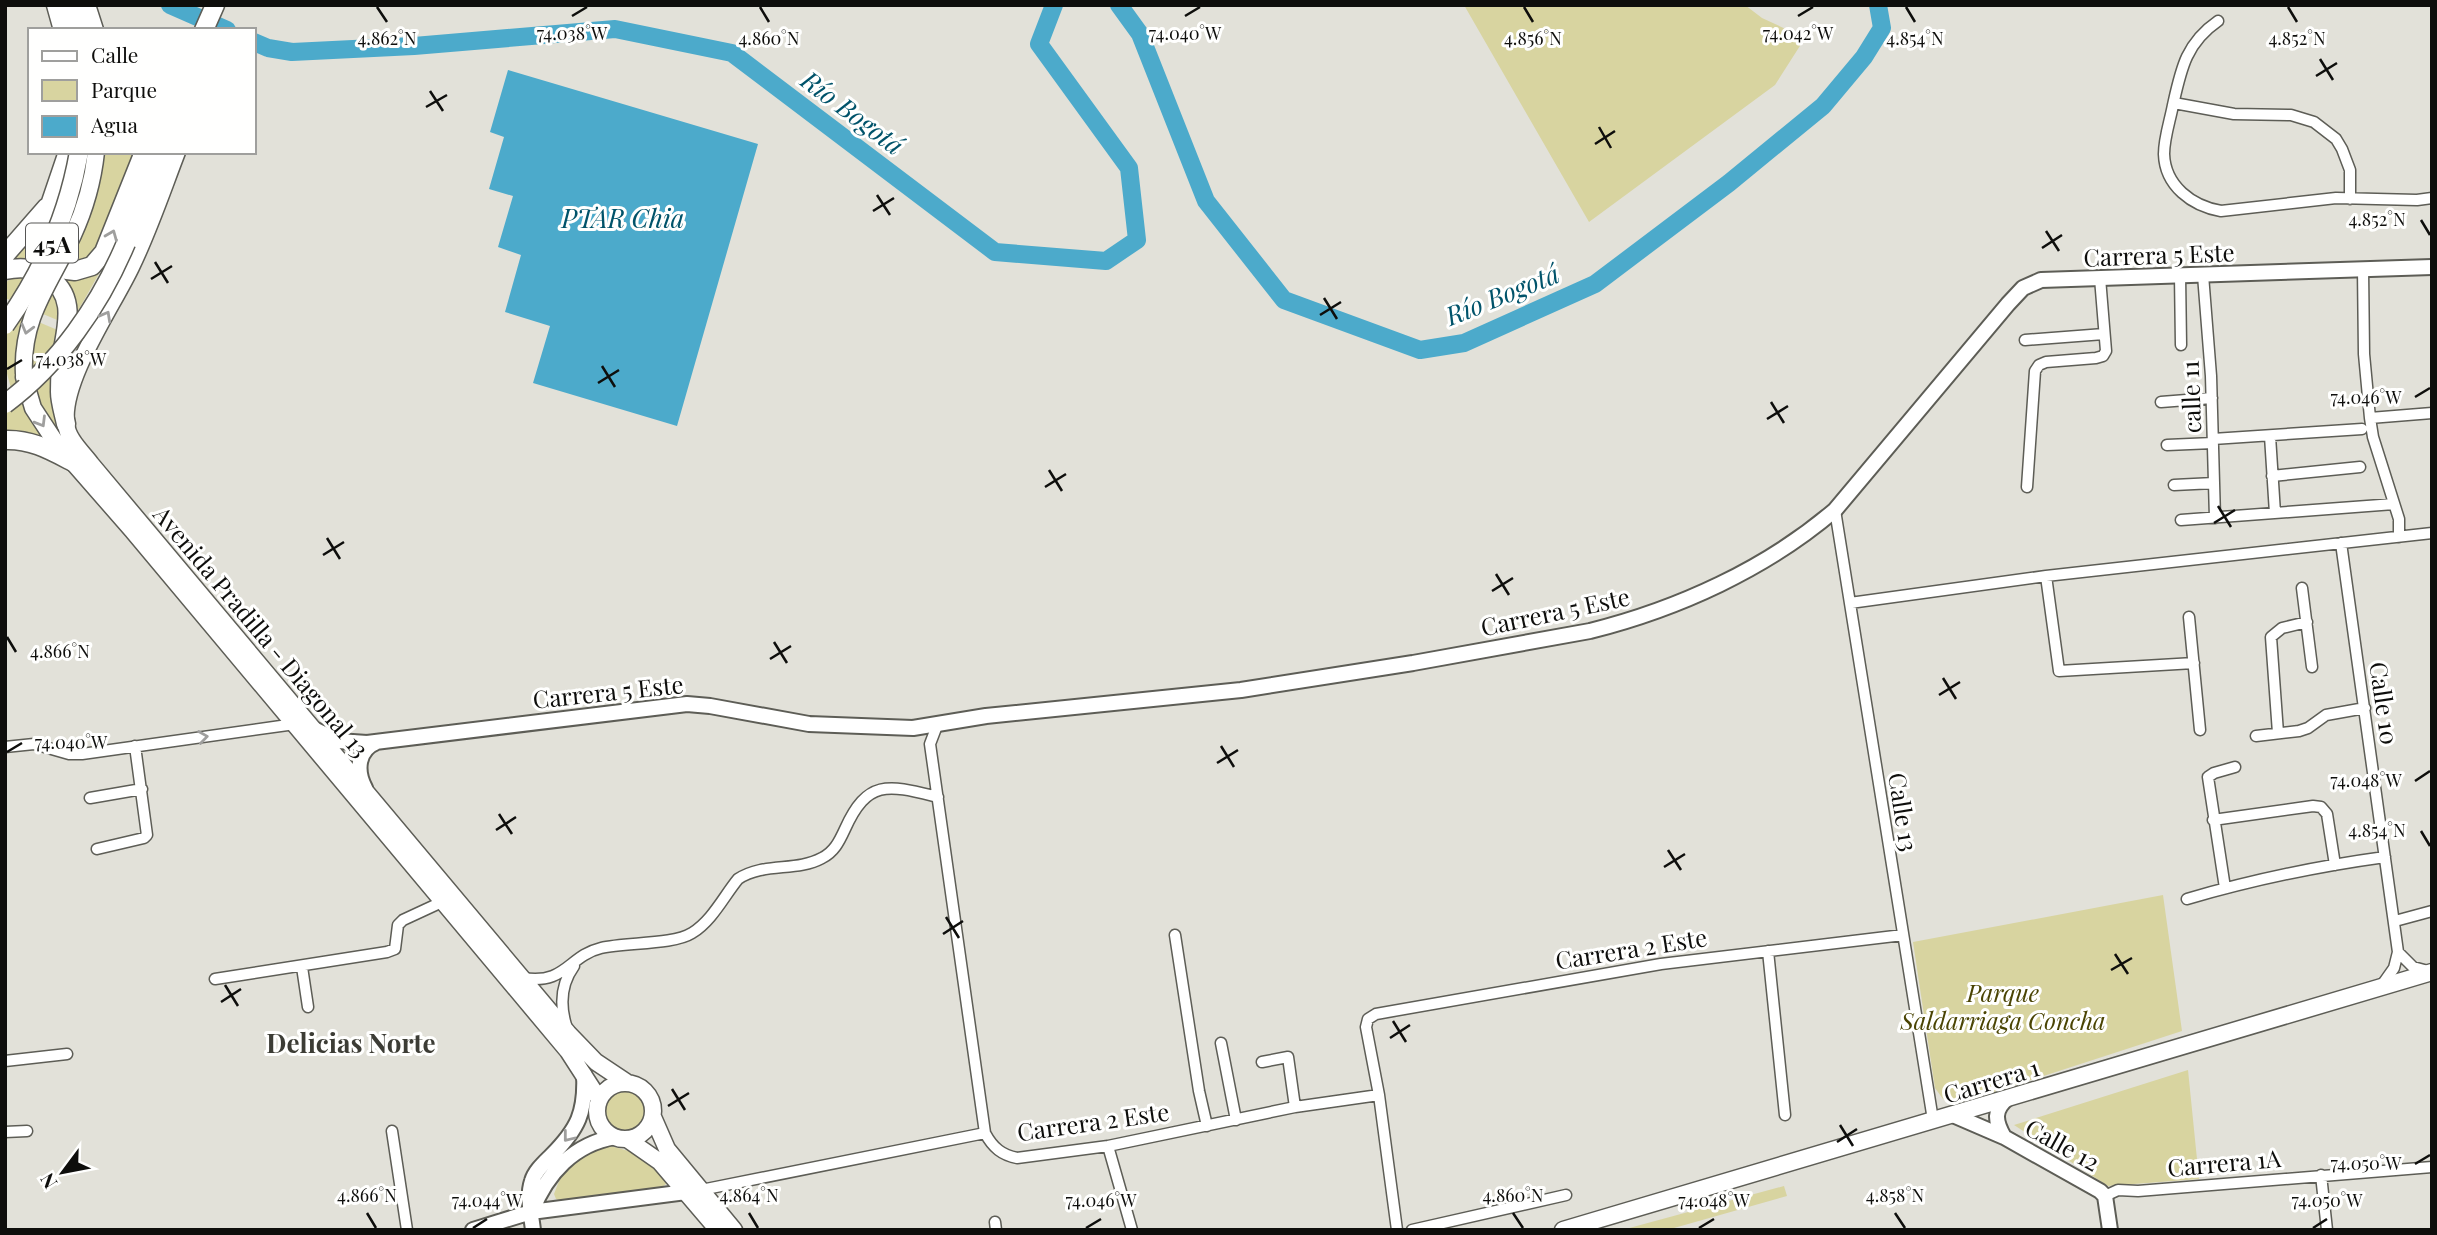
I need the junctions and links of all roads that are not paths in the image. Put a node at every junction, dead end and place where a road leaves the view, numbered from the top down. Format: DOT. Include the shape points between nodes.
graph roads {
  1 [pos="56,5"];
  2 [pos="73,5"];
  3 [pos="86,5"];
  4 [pos="215,5"];
  5 [pos="2218,21"];
  6 [pos="62,28"];
  7 [pos="79,28"];
  8 [pos="93,28"];
  9 [pos="205,28"];
  10 [pos="2174,103"];
  11 [pos="67,154"];
  12 [pos="79,154"];
  13 [pos="96,154"];
  14 [pos="143,154"];
  15 [pos="159,154"];
  16 [pos="176,154"];
  17 [pos="2432,198"];
  18 [pos="2350,199"];
  19 [pos="50,205"];
  20 [pos="5,255"];
  21 [pos="2432,267"];
  22 [pos="2363,269"];
  23 [pos="5,271"];
  24 [pos="2180,275"];
  25 [pos="2203,275"];
  26 [pos="2101,278"];
  27 [pos="5,325"];
  28 [pos="2104,334"];
  29 [pos="2025,340"];
  30 [pos="2181,345"];
  31 [pos="5,391"];
  32 [pos="2211,398"];
  33 [pos="5,402"];
  34 [pos="2161,402"];
  35 [pos="2432,413"];
  36 [pos="2370,418"];
  37 [pos="65,424"];
  38 [pos="2362,429"];
  39 [pos="2270,436"];
  40 [pos="5,440"];
  41 [pos="2213,441"];
  42 [pos="2168,445"];
  43 [pos="73,462"];
  44 [pos="2360,467"];
  45 [pos="2272,476"];
  46 [pos="2214,483"];
  47 [pos="2174,485"];
  48 [pos="2027,486"];
  49 [pos="2394,504"];
  50 [pos="1835,510"];
  51 [pos="2275,513"];
  52 [pos="2215,517"];
  53 [pos="2181,520"];
  54 [pos="2432,533"];
  55 [pos="2399,537"];
  56 [pos="2341,543"];
  57 [pos="2046,576"];
  58 [pos="2302,588"];
  59 [pos="1850,603"];
  60 [pos="2189,617"];
  61 [pos="2306,622"];
  62 [pos="2194,663"];
  63 [pos="2312,667"];
  64 [pos="2365,708"];
  65 [pos="938,723"];
  66 [pos="295,724"];
  67 [pos="312,727"];
  68 [pos="913,728"];
  69 [pos="2200,730"];
  70 [pos="2278,733"];
  71 [pos="2256,736"];
  72 [pos="381,741"];
  73 [pos="930,744"];
  74 [pos="135,746"];
  75 [pos="5,747"];
  76 [pos="2235,767"];
  77 [pos="365,788"];
  78 [pos="142,789"];
  79 [pos="938,797"];
  80 [pos="90,798"];
  81 [pos="2213,820"];
  82 [pos="97,849"];
  83 [pos="2385,857"];
  84 [pos="2335,865"];
  85 [pos="2225,888"];
  86 [pos="2187,899"];
  87 [pos="444,901"];
  88 [pos="2432,911"];
  89 [pos="2395,921"];
  90 [pos="1175,935"];
  91 [pos="1903,935"];
  92 [pos="1768,951"];
  93 [pos="2398,952"];
  94 [pos="576,963"];
  95 [pos="302,967"];
  96 [pos="2432,972"];
  97 [pos="523,978"];
  98 [pos="215,979"];
  99 [pos="2379,988"];
  100 [pos="308,1007"];
  101 [pos="568,1033"];
  102 [pos="1221,1043"];
  103 [pos="67,1054"];
  104 [pos="5,1061"];
  105 [pos="1262,1062"];
  106 [pos="584,1073"];
  107 [pos="625,1082"];
  108 [pos="1378,1095"];
  109 [pos="2008,1098"];
  110 [pos="599,1099"];
  111 [pos="1295,1107"];
  112 [pos="1785,1115"];
  113 [pos="1953,1115"];
  114 [pos="653,1116"];
  115 [pos="1236,1120"];
  116 [pos="1933,1121"];
  117 [pos="1207,1126"];
  118 [pos="27,1131"];
  119 [pos="5,1132"];
  120 [pos="392,1132"];
  121 [pos="985,1133"];
  122 [pos="2004,1137"];
  123 [pos="621,1138"];
  124 [pos="1108,1146"];
  125 [pos="2432,1167"];
  126 [pos="553,1175"];
  127 [pos="2322,1175"];
  128 [pos="2115,1189"];
  129 [pos="693,1191"];
  130 [pos="1566,1195"];
  131 [pos="570,1207"];
  132 [pos="531,1212"];
  133 [pos="407,1230"];
  134 [pos="473,1230"];
  135 [pos="533,1230"];
  136 [pos="718,1230"];
  137 [pos="734,1230"];
  138 [pos="1132,1230"];
  139 [pos="1397,1230"];
  140 [pos="1412,1230"];
  141 [pos="1564,1230"];
  142 [pos="2110,1230"];
  143 [pos="2327,1230"];
  1 -- 6 [label="highway"];
  2 -- 7 [label="highway"];
  3 -- 8 [label="highway"];
  4 -- 9 [label="highway"];
  5 -- 10 [label="street" via="2190,48"];
  10 -- 18 [label="street" via="2234,114 2291,115 2314,122 2342,149 2350,170"];
  10 -- 18 [label="street" via="2164,154 2174,184 2195,203 2221,211"];
  11 -- 19 [label="highway"];
  12 -- 27 [label="highway, 45A, bridge" via="56,235"];
  13 -- 43 [label="main road, Avenida Pradilla - Diagonal 13, one-way, bridge" via="75,231 31,316 24,340 23,374 29,397 40,421"];
  19 -- 14 [label="highway, one-way" via="42,239 49,259 67,270 92,266 109,243"];
  15 -- 33 [label="highway, 45A, bridge" via="110,278 83,321 38,375"];
  37 -- 16 [label="main road, one-way" via="72,386 131,267"];
  17 -- 18 [label="street"];
  19 -- 20 [label="highway"];
  21 -- 22 [label="street, Carrera 5 Este"];
  22 -- 25 [label="street, Carrera 5 Este"];
  22 -- 36 [label="street"];
  23 -- 37 [label="highway" via="41,272 65,296 69,320 60,394"];
  24 -- 25 [label="street, Carrera 5 Este"];
  24 -- 26 [label="street, Carrera 5 Este"];
  24 -- 30 [label="street"];
  25 -- 32 [label="street, calle 11"];
  26 -- 28 [label="street"];
  26 -- 50 [label="street, Carrera 5 Este" via="2041,280 2023,288"];
  28 -- 29 [label="street"];
  28 -- 48 [label="street" via="2103,356 2046,362 2035,371"];
  31 -- 33 [label="highway"];
  32 -- 34 [label="street"];
  32 -- 41 [label="street, calle 11"];
  35 -- 36 [label="street"];
  36 -- 49 [label="street"];
  37 -- 67 [label="main road, Avenida Pradilla - Diagonal 13" via="91,464"];
  38 -- 39 [label="street"];
  39 -- 41 [label="street"];
  39 -- 45 [label="street"];
  40 -- 43 [label="highway" via="40,445"];
  41 -- 42 [label="street"];
  41 -- 46 [label="street, calle 11"];
  43 -- 66 [label="main road, Avenida Pradilla - Diagonal 13"];
  44 -- 45 [label="street"];
  45 -- 51 [label="street"];
  46 -- 47 [label="street"];
  46 -- 52 [label="street, calle 11"];
  49 -- 51 [label="street"];
  49 -- 55 [label="street"];
  50 -- 59 [label="street, Calle 13"];
  50 -- 65 [label="street, Carrera 5 Este" via="1738,575 1648,614 1590,631 1241,690"];
  51 -- 52 [label="street"];
  52 -- 53 [label="street"];
  54 -- 55 [label="street"];
  55 -- 56 [label="street"];
  56 -- 57 [label="street"];
  56 -- 64 [label="street, Calle 10"];
  57 -- 59 [label="street"];
  57 -- 62 [label="street" via="2059,671"];
  58 -- 61 [label="street"];
  59 -- 91 [label="street, Calle 13"];
  60 -- 62 [label="street"];
  61 -- 63 [label="street"];
  61 -- 70 [label="street" via="2282,628 2271,637"];
  62 -- 69 [label="street"];
  64 -- 70 [label="street" via="2326,715 2308,728"];
  64 -- 83 [label="street, Calle 10"];
  65 -- 68 [label="street, Carrera 5 Este"];
  65 -- 73 [label="street"];
  74 -- 66 [label="street, one-way"];
  66 -- 87 [label="main road, Avenida Pradilla - Diagonal 13"];
  67 -- 72 [label="street, Carrera 5 Este" via="338,741"];
  67 -- 77 [label="main road, Avenida Pradilla - Diagonal 13"];
  68 -- 72 [label="street, Carrera 5 Este" via="809,724 687,704"];
  68 -- 73 [label="street"];
  70 -- 71 [label="street"];
  72 -- 77 [label="street" via="370,745 359,765"];
  73 -- 79 [label="street"];
  74 -- 75 [label="street" via="82,754 34,744"];
  74 -- 78 [label="street"];
  76 -- 81 [label="street" via="2208,777"];
  77 -- 97 [label="main road, Avenida Pradilla - Diagonal 13"];
  78 -- 80 [label="street"];
  78 -- 82 [label="street" via="147,835"];
  79 -- 94 [label="street" via="896,788 875,791 855,807 832,851 817,861 745,874 693,933 600,948"];
  79 -- 121 [label="street"];
  81 -- 84 [label="street" via="2321,807 2327,814"];
  81 -- 85 [label="street"];
  83 -- 84 [label="street"];
  83 -- 89 [label="street, Calle 10"];
  84 -- 85 [label="street"];
  85 -- 86 [label="street"];
  87 -- 95 [label="street" via="403,920 395,949"];
  87 -- 106 [label="main road, Avenida Pradilla - Diagonal 13"];
  88 -- 89 [label="street"];
  89 -- 93 [label="street, Calle 10"];
  90 -- 117 [label="street"];
  91 -- 92 [label="street, Carrera 2 Este"];
  91 -- 116 [label="street, Calle 13"];
  92 -- 108 [label="street, Carrera 2 Este" via="1376,1014 1366,1027"];
  92 -- 112 [label="street"];
  93 -- 96 [label="street" via="2413,967"];
  93 -- 99 [label="street" via="2390,976"];
  94 -- 97 [label="street" via="554,977"];
  94 -- 101 [label="street" via="562,1000"];
  95 -- 98 [label="street"];
  95 -- 100 [label="street"];
  96 -- 99 [label="main road, Carrera 1"];
  97 -- 101 [label="main road, Avenida Pradilla - Diagonal 13"];
  99 -- 109 [label="main road, Carrera 1"];
  101 -- 107 [label="main road, Avenida Pradilla - Diagonal 13" via="596,1062"];
  102 -- 115 [label="street"];
  103 -- 104 [label="street"];
  105 -- 111 [label="street" via="1287,1057"];
  106 -- 110 [label="main road, Avenida Pradilla - Diagonal 13"];
  106 -- 132 [label="street, one-way" via="580,1118 534,1176"];
  107 -- 110 [label="main road" via="613,1085"];
  107 -- 114 [label="main road" via="648,1093"];
  108 -- 111 [label="street, Carrera 2 Este"];
  108 -- 139 [label="street"];
  109 -- 113 [label="main road, Carrera 1"];
  109 -- 122 [label="street, Calle 12" via="1996,1117"];
  110 -- 123 [label="main road" via="599,1121 605,1131"];
  111 -- 115 [label="street, Carrera 2 Este"];
  113 -- 116 [label="main road, Carrera 1"];
  113 -- 122 [label="street, Calle 12"];
  114 -- 123 [label="main road" via="644,1132"];
  114 -- 129 [label="main road"];
  115 -- 117 [label="street, Carrera 2 Este"];
  116 -- 141 [label="main road, Carrera 1"];
  117 -- 124 [label="street, Carrera 2 Este"];
  118 -- 119 [label="street"];
  120 -- 133 [label="street"];
  121 -- 124 [label="street, Carrera 2 Este" via="996,1149 1017,1158"];
  121 -- 129 [label="street, Carrera 2 Este"];
  122 -- 128 [label="street, Calle 12"];
  123 -- 126 [label="street" via="600,1140 573,1153"];
  123 -- 129 [label="main road" via="660,1162"];
  124 -- 138 [label="street"];
  125 -- 127 [label="street, Carrera 1A"];
  126 -- 131 [label="street" via="552,1196"];
  126 -- 132 [label="street"];
  127 -- 128 [label="street, Carrera 1A" via="2138,1191"];
  127 -- 143 [label="street"];
  128 -- 142 [label="street, Calle 12"];
  129 -- 131 [label="street, Carrera 2 Este"];
  129 -- 136 [label="main road"];
  129 -- 137 [label="main road"];
  130 -- 140 [label="street"];
  131 -- 132 [label="street, Carrera 2 Este"];
  132 -- 134 [label="street, Carrera 2 Este"];
  132 -- 135 [label="street"];
}
